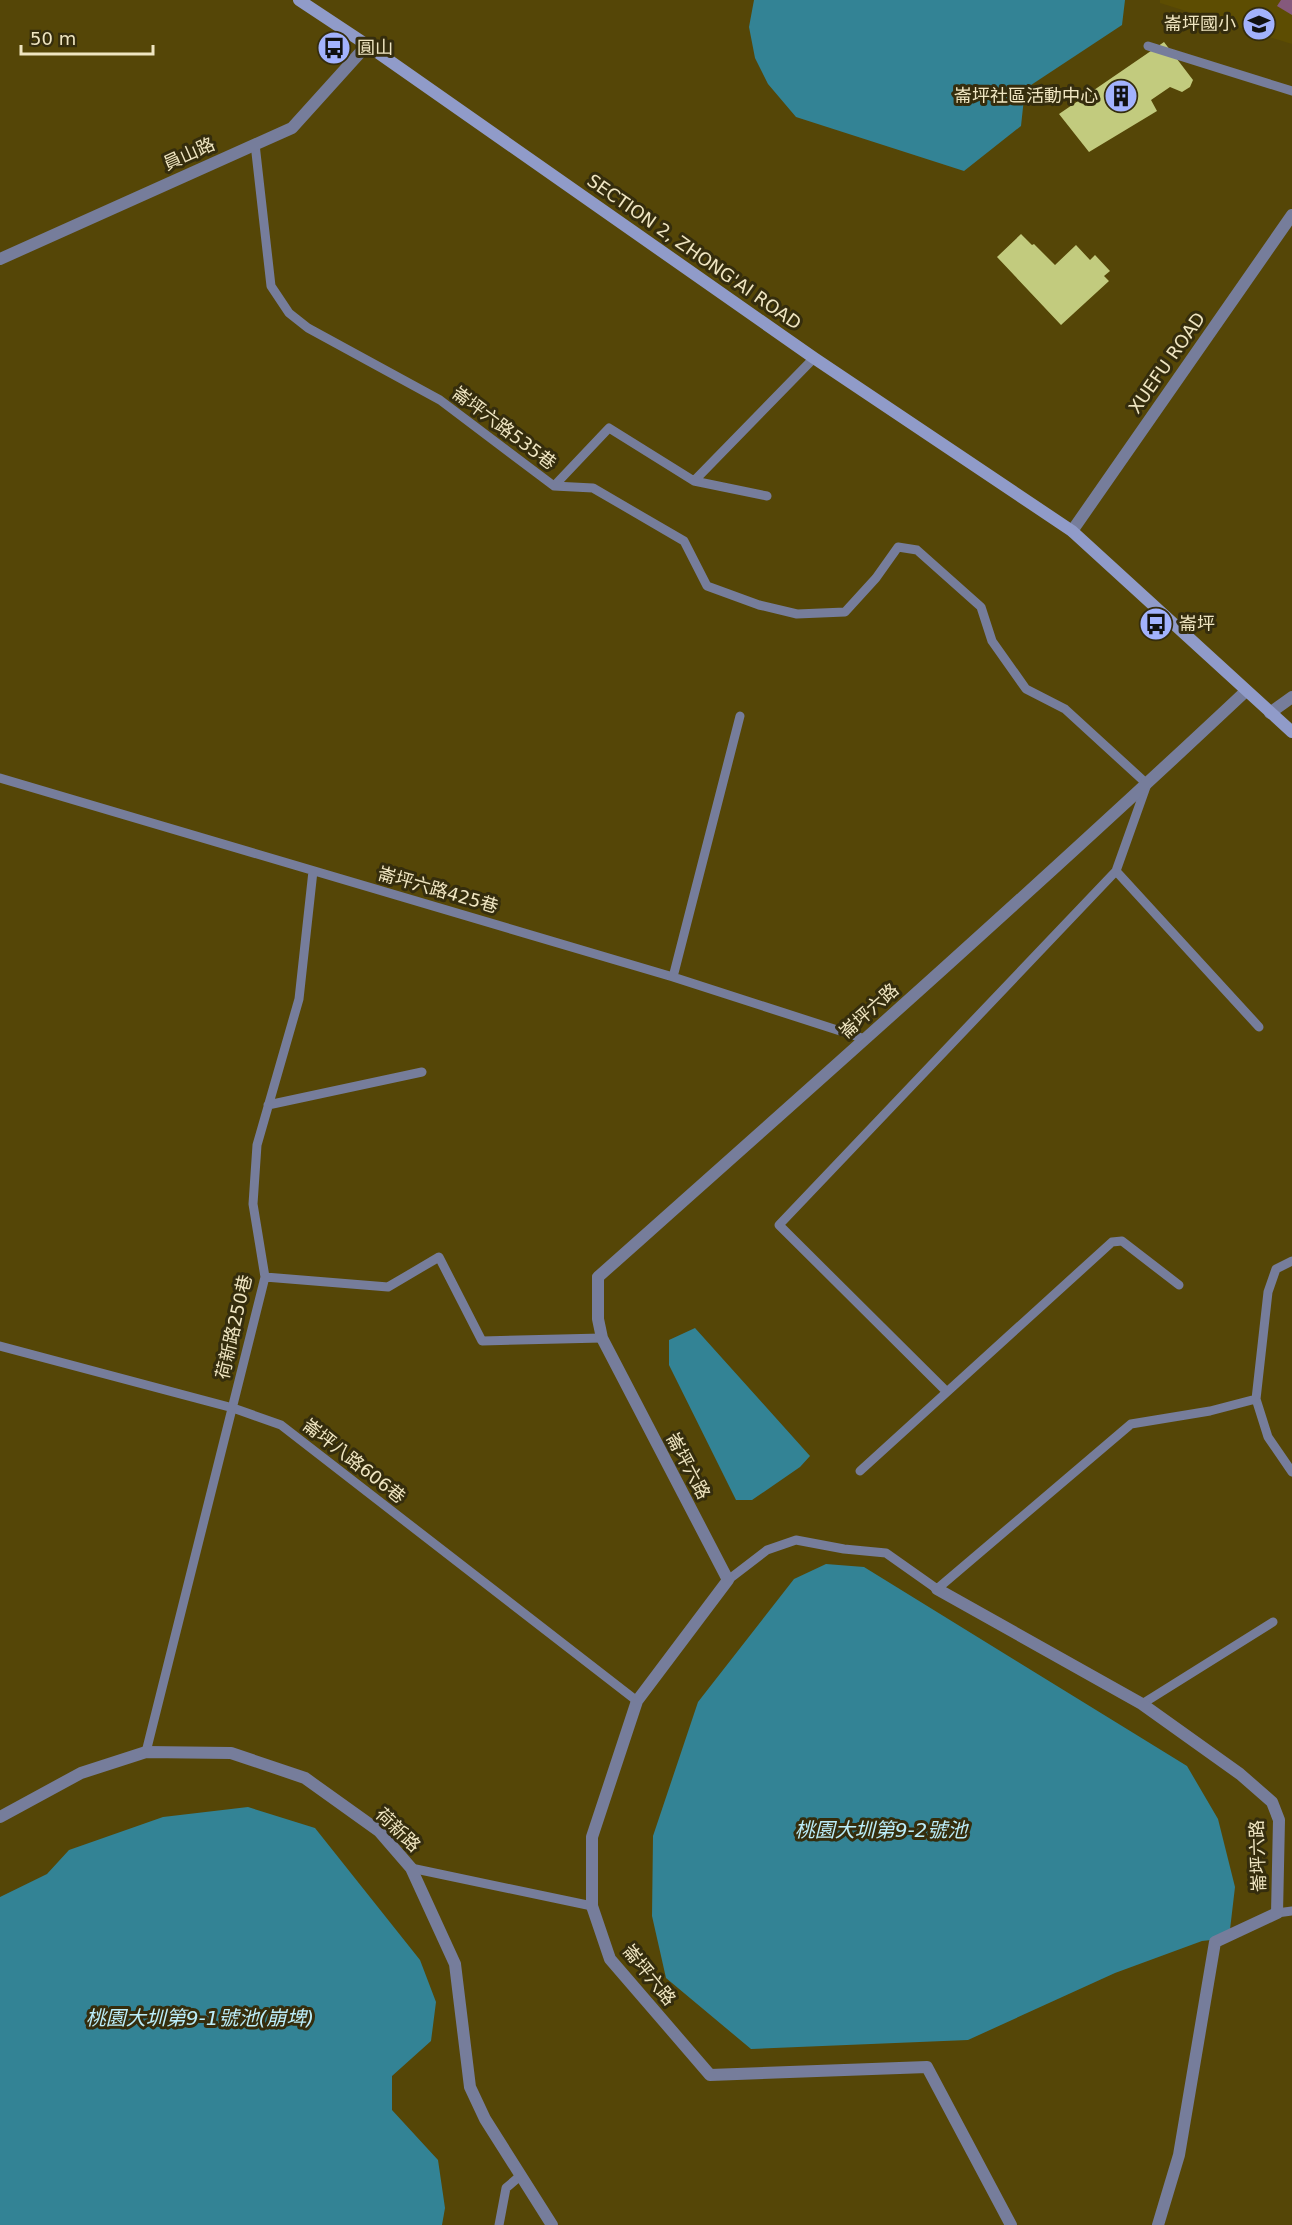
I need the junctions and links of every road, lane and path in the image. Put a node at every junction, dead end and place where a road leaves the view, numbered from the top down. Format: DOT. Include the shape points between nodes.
graph roads {
  1 [pos="299,0"];
  2 [pos="367,45"];
  3 [pos="1148,46"];
  4 [pos="1292,91"];
  5 [pos="255,144"];
  6 [pos="1292,215"];
  7 [pos="0,259"];
  8 [pos="814,358"];
  9 [pos="694,481"];
  10 [pos="554,486"];
  11 [pos="767,496"];
  12 [pos="1072,531"];
  13 [pos="1246,691"];
  14 [pos="1292,697"];
  15 [pos="1270,713"];
  16 [pos="740,716"];
  17 [pos="1292,732"];
  18 [pos="0,778"];
  19 [pos="1147,784"];
  20 [pos="313,871"];
  21 [pos="1116,871"];
  22 [pos="673,977"];
  23 [pos="1259,1027"];
  24 [pos="865,1039"];
  25 [pos="422,1072"];
  26 [pos="268,1105"];
  27 [pos="1292,1261"];
  28 [pos="265,1277"];
  29 [pos="1179,1285"];
  30 [pos="602,1338"];
  31 [pos="0,1346"];
  32 [pos="946,1391"];
  33 [pos="1256,1398"];
  34 [pos="233,1408"];
  35 [pos="860,1471"];
  36 [pos="1292,1472"];
  37 [pos="728,1580"];
  38 [pos="937,1589"];
  39 [pos="1274,1622"];
  40 [pos="637,1701"];
  41 [pos="1142,1704"];
  42 [pos="146,1752"];
  43 [pos="0,1817"];
  44 [pos="411,1868"];
  45 [pos="592,1906"];
  46 [pos="1292,1911"];
  47 [pos="1277,1913"];
  48 [pos="520,2176"];
  49 [pos="499,2225"];
  50 [pos="552,2225"];
  51 [pos="1011,2225"];
  52 [pos="1158,2225"];
  1 -- 2 [label="main road, SECTION 2, ZHONG'AI ROAD"];
  2 -- 5 [label="street, 員山路" via="291,128"];
  2 -- 8 [label="main road, SECTION 2, ZHONG'AI ROAD"];
  3 -- 4 [label="lane"];
  5 -- 7 [label="street, 員山路"];
  5 -- 10 [label="lane, 崙坪六路535巷" via="271,286 289,313 308,328 440,400"];
  6 -- 12 [label="street, XUEFU ROAD"];
  8 -- 9 [label="lane"];
  8 -- 12 [label="main road, SECTION 2, ZHONG'AI ROAD"];
  9 -- 10 [label="lane" via="609,428"];
  9 -- 11 [label="lane"];
  10 -- 19 [label="lane, 崙坪六路535巷" via="593,488 684,541 707,586 797,614 845,612 898,547 917,550 981,607 992,641 1026,689 1065,709"];
  12 -- 13 [label="main road, SECTION 2, ZHONG'AI ROAD"];
  13 -- 15 [label="main road, SECTION 2, ZHONG'AI ROAD"];
  13 -- 19 [label="street, 崙坪六路"];
  14 -- 15 [label="street"];
  15 -- 17 [label="main road, SECTION 2, ZHONG'AI ROAD"];
  16 -- 22 [label="lane"];
  18 -- 20 [label="lane, 崙坪六路425巷"];
  19 -- 21 [label="lane"];
  19 -- 24 [label="street, 崙坪六路"];
  20 -- 22 [label="lane, 崙坪六路425巷"];
  20 -- 26 [label="lane, 荷新路250巷" via="299,999"];
  21 -- 23 [label="lane"];
  21 -- 32 [label="lane" via="779,1225"];
  22 -- 24 [label="lane, 崙坪六路425巷"];
  24 -- 30 [label="street, 崙坪六路" via="598,1277"];
  25 -- 26 [label="lane"];
  26 -- 28 [label="lane, 荷新路250巷" via="256,1145 253,1204"];
  27 -- 33 [label="lane" via="1276,1269 1268,1292"];
  28 -- 30 [label="lane" via="388,1287 439,1257 482,1341"];
  28 -- 34 [label="lane, 荷新路250巷"];
  29 -- 32 [label="lane" via="1122,1241 1112,1242"];
  30 -- 37 [label="street, 崙坪六路"];
  31 -- 34 [label="lane, 崙坪八路606巷"];
  32 -- 35 [label="lane"];
  33 -- 36 [label="lane" via="1268,1437"];
  33 -- 38 [label="lane" via="1210,1411 1131,1424"];
  34 -- 40 [label="lane, 崙坪八路606巷" via="281,1425"];
  34 -- 42 [label="lane, 荷新路250巷"];
  37 -- 38 [label="lane" via="767,1550 796,1540 886,1553"];
  37 -- 40 [label="street, 崙坪六路"];
  38 -- 41 [label="street, 崙坪六路"];
  39 -- 41 [label="lane"];
  40 -- 45 [label="street, 崙坪六路" via="592,1837"];
  41 -- 47 [label="street, 崙坪六路" via="1240,1774 1272,1802 1279,1821"];
  42 -- 43 [label="street, 荷新路" via="81,1773"];
  42 -- 44 [label="street, 荷新路" via="231,1753 305,1778 379,1831"];
  44 -- 45 [label="lane"];
  44 -- 48 [label="street, 荷新路" via="455,1964 470,2087"];
  45 -- 51 [label="street, 崙坪六路" via="610,1959 710,2075 927,2067"];
  46 -- 47 [label="lane"];
  47 -- 52 [label="street, 崙坪六路" via="1215,1942 1179,2155"];
  48 -- 49 [label="lane" via="506,2187"];
  48 -- 50 [label="street, 荷新路"];
}
